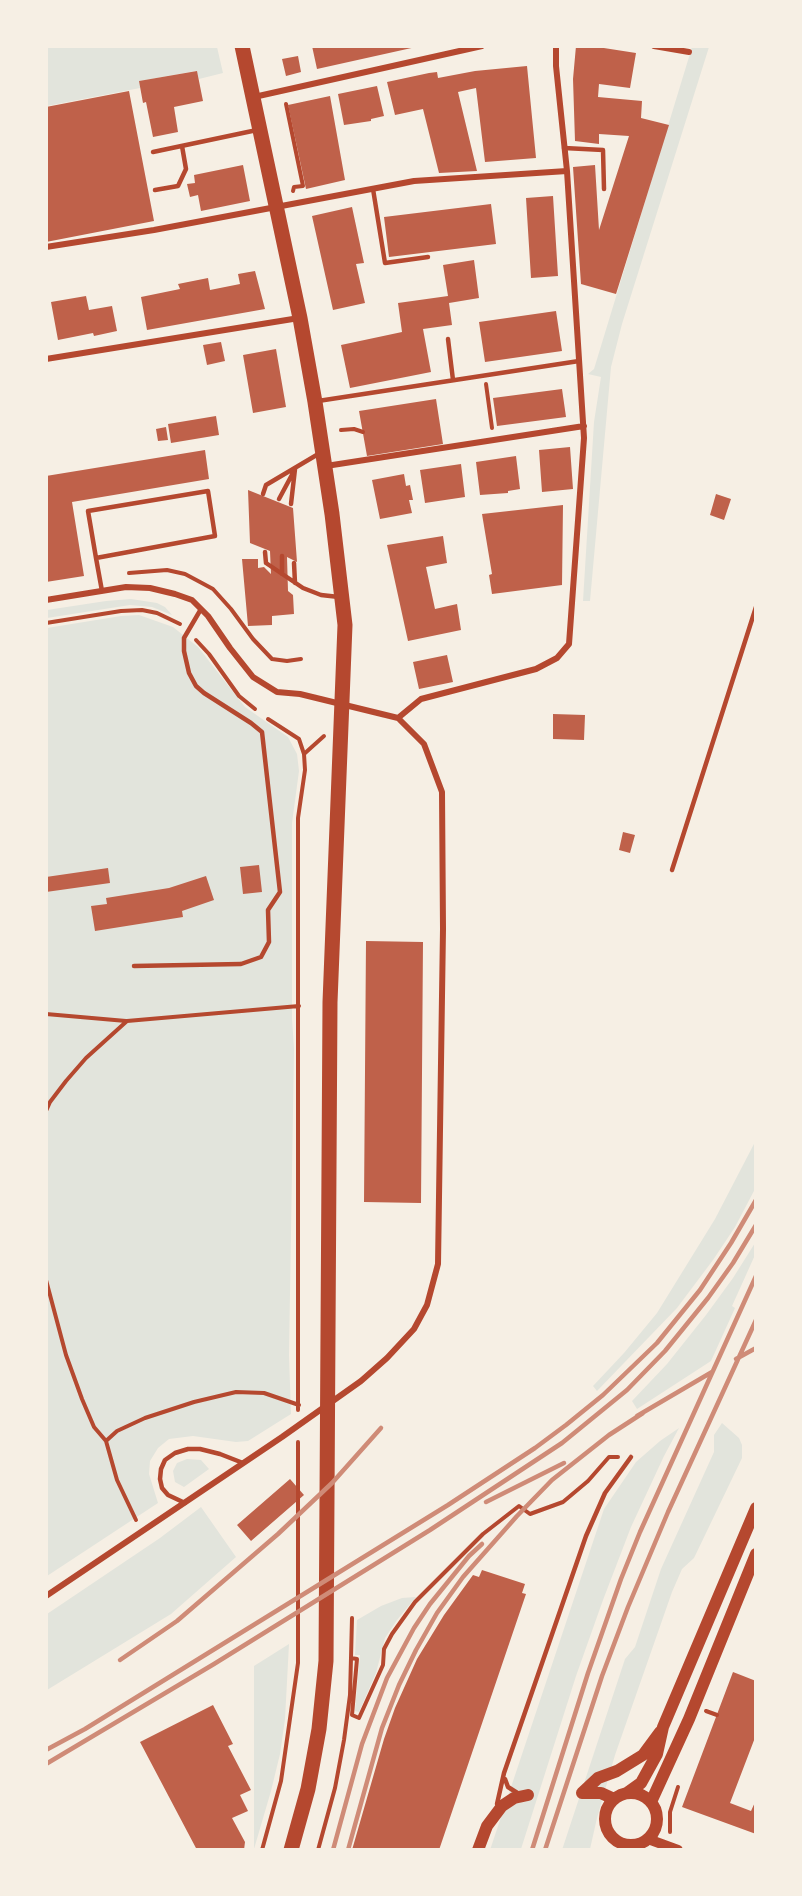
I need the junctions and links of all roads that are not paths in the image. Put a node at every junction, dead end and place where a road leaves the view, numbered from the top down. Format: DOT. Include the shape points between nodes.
graph roads {
  1 [pos="242,46"];
  2 [pos="482,46"];
  3 [pos="556,46"];
  4 [pos="654,46"];
  5 [pos="689,52"];
  6 [pos="253,97"];
  7 [pos="260,130"];
  8 [pos="182,146"];
  9 [pos="564,148"];
  10 [pos="153,152"];
  11 [pos="567,171"];
  12 [pos="373,189"];
  13 [pos="604,189"];
  14 [pos="155,190"];
  15 [pos="277,207"];
  16 [pos="46,247"];
  17 [pos="428,257"];
  18 [pos="300,318"];
  19 [pos="448,339"];
  20 [pos="46,359"];
  21 [pos="579,361"];
  22 [pos="453,381"];
  23 [pos="315,402"];
  24 [pos="584,426"];
  25 [pos="324,459"];
  26 [pos="295,469"];
  27 [pos="263,494"];
  28 [pos="279,499"];
  29 [pos="291,504"];
  30 [pos="265,552"];
  31 [pos="282,556"];
  32 [pos="96,558"];
  33 [pos="294,563"];
  34 [pos="282,574"];
  35 [pos="295,583"];
  36 [pos="102,591"];
  37 [pos="342,597"];
  38 [pos="46,600"];
  39 [pos="756,607"];
  40 [pos="201,609"];
  41 [pos="341,705"];
  42 [pos="398,718"];
  43 [pos="672,870"];
  44 [pos="134,966"];
  45 [pos="631,1457"];
  46 [pos="243,1463"];
  47 [pos="185,1503"];
  48 [pos="756,1508"];
  49 [pos="756,1554"];
  50 [pos="46,1596"];
  51 [pos="663,1727"];
  52 [pos="504,1773"];
  53 [pos="627,1793"];
  54 [pos="525,1795"];
  55 [pos="614,1799"];
  56 [pos="651,1802"];
  57 [pos="492,1818"];
  58 [pos="648,1839"];
  59 [pos="612,1845"];
  60 [pos="291,1850"];
  61 [pos="478,1850"];
  62 [pos="678,1850"];
  1 -- 6 [label="main road"];
  2 -- 6 [label="street"];
  3 -- 9 [label="street"];
  4 -- 5 [label="street"];
  6 -- 7 [label="main road"];
  7 -- 8 [label="lane"];
  7 -- 15 [label="main road"];
  8 -- 10 [label="lane"];
  8 -- 14 [label="lane" via="186,169 178,186"];
  9 -- 11 [label="street"];
  9 -- 13 [label="lane" via="603,150"];
  11 -- 12 [label="street" via="414,181"];
  11 -- 21 [label="street"];
  12 -- 15 [label="street"];
  12 -- 17 [label="lane" via="385,263"];
  15 -- 16 [label="street"];
  15 -- 18 [label="main road"];
  18 -- 20 [label="street"];
  18 -- 23 [label="main road"];
  19 -- 22 [label="lane"];
  21 -- 22 [label="lane"];
  21 -- 24 [label="street"];
  22 -- 23 [label="lane"];
  23 -- 25 [label="main road"];
  24 -- 25 [label="street"];
  24 -- 42 [label="street" via="569,644 557,658 536,669 421,699"];
  25 -- 26 [label="lane"];
  25 -- 37 [label="main road"];
  26 -- 27 [label="lane" via="266,485"];
  26 -- 28 [label="lane"];
  26 -- 29 [label="lane"];
  30 -- 34 [label="lane" via="266,563"];
  31 -- 34 [label="lane"];
  32 -- 32 [label="lane" via="88,511 208,490 215,536"];
  32 -- 36 [label="lane"];
  33 -- 35 [label="lane"];
  34 -- 35 [label="lane"];
  35 -- 37 [label="lane" via="321,596"];
  36 -- 38 [label="street"];
  36 -- 40 [label="street" via="150,588 192,600"];
  37 -- 41 [label="main road" via="345,633"];
  39 -- 43 [label="lane"];
  40 -- 41 [label="street" via="253,677 277,692"];
  40 -- 44 [label="lane" via="184,638 189,673 196,686 262,732 280,892 268,909 269,942 261,957 241,964"];
  41 -- 42 [label="street"];
  41 -- 60 [label="main road" via="330,1002 326,1661 308,1789"];
  42 -- 46 [label="street" via="424,744 442,792 438,1264 428,1305 414,1329 387,1358"];
  45 -- 52 [label="lane" via="605,1493 586,1536"];
  46 -- 47 [label="street"];
  46 -- 47 [label="lane" via="200,1449 170,1456 161,1469 162,1488"];
  47 -- 50 [label="street"];
  48 -- 51 [label="main road"];
  49 -- 56 [label="main road"];
  51 -- 53 [label="main road" via="657,1754 640,1783"];
  51 -- 55 [label="main road" via="644,1755 598,1778 582,1793 601,1793"];
  52 -- 54 [label="lane" via="508,1787"];
  52 -- 57 [label="lane"];
  53 -- 55 [label="main road"];
  53 -- 56 [label="main road" via="644,1796"];
  54 -- 57 [label="main road" via="502,1806"];
  55 -- 59 [label="main road" via="605,1821"];
  56 -- 58 [label="main road" via="656,1825"];
  57 -- 61 [label="main road"];
  58 -- 59 [label="main road" via="633,1845"];
  58 -- 62 [label="street"];
}
